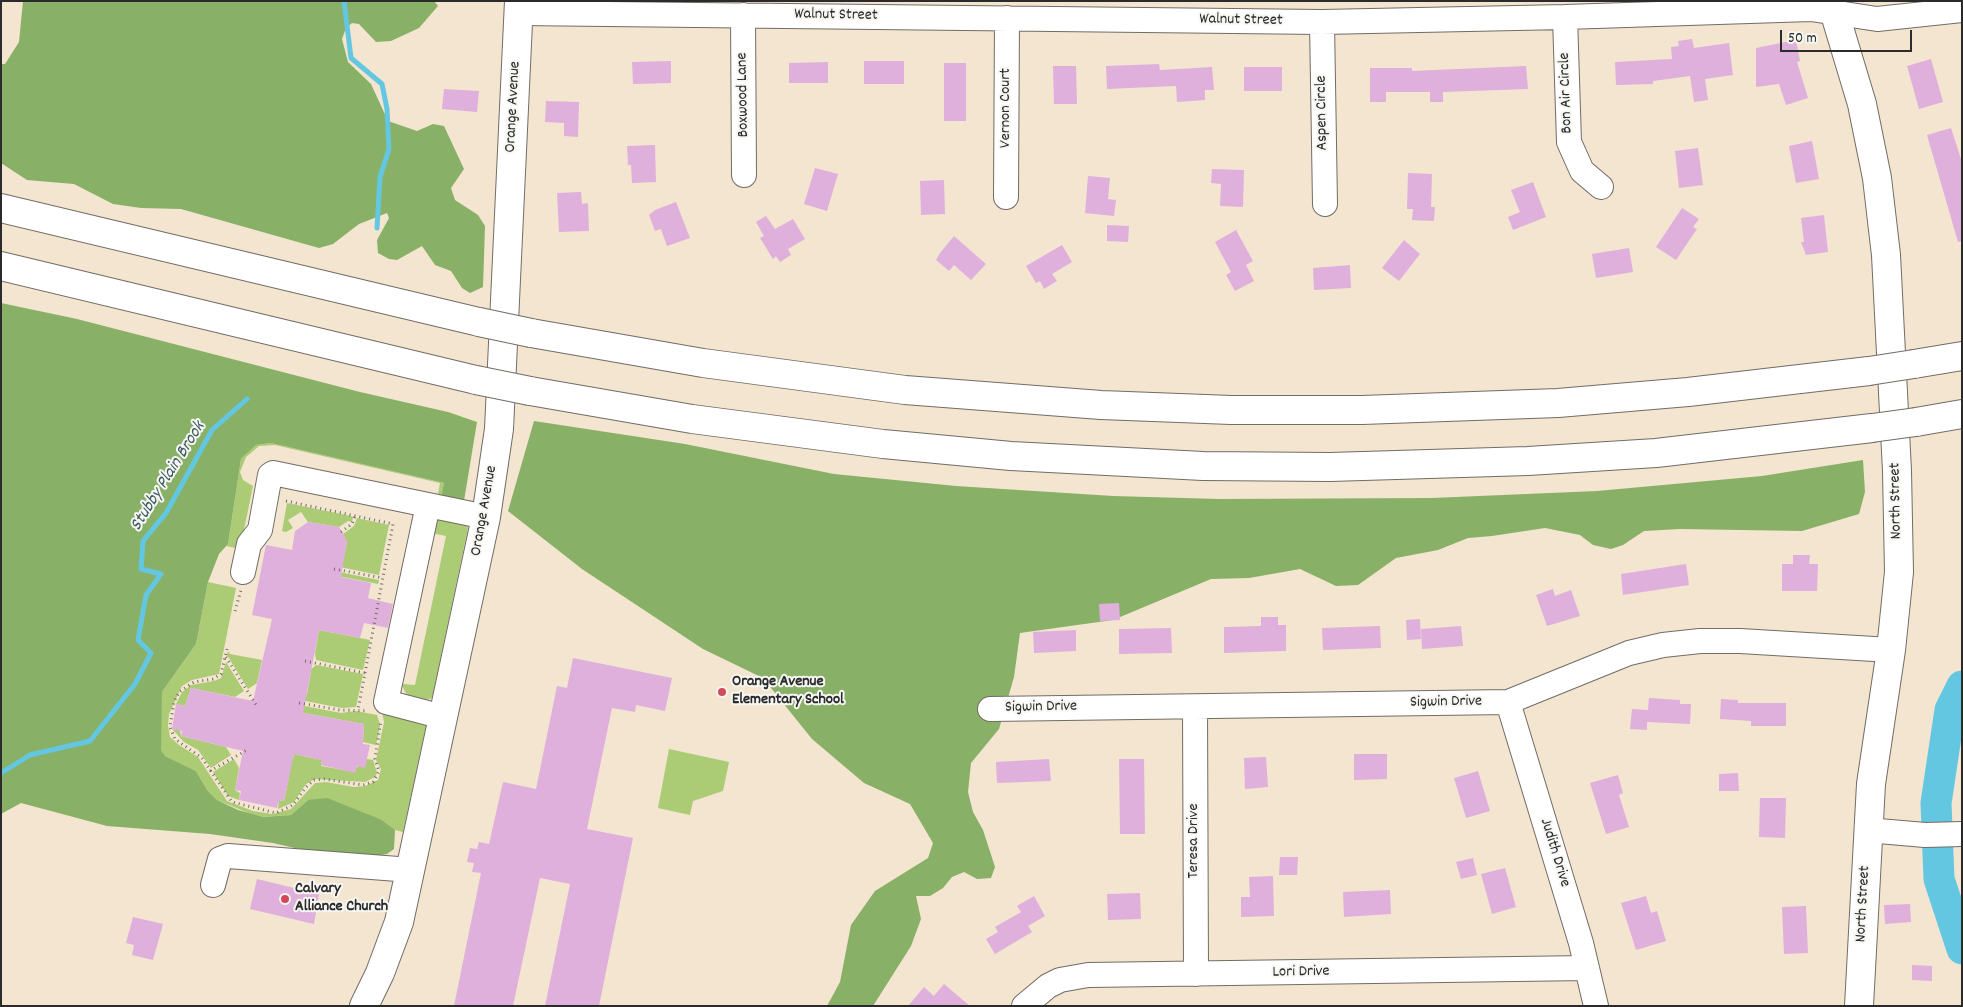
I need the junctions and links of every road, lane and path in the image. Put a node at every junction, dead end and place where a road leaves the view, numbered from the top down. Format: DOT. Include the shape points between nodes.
graph roads {
  1 [pos="518,7"];
  2 [pos="1832,7"];
  3 [pos="1962,10"];
  4 [pos="743,15"];
  5 [pos="1007,18"];
  6 [pos="1565,18"];
  7 [pos="1322,22"];
  8 [pos="744,175"];
  9 [pos="1601,186"];
  10 [pos="1006,197"];
  11 [pos="1325,204"];
  12 [pos="1,208"];
  13 [pos="1,266"];
  14 [pos="1962,356"];
  15 [pos="1962,414"];
  16 [pos="266,497"];
  17 [pos="428,505"];
  18 [pos="355,516"];
  19 [pos="486,517"];
  20 [pos="341,532"];
  21 [pos="334,569"];
  22 [pos="243,572"];
  23 [pos="383,578"];
  24 [pos="227,649"];
  25 [pos="1891,650"];
  26 [pos="226,656"];
  27 [pos="305,661"];
  28 [pos="365,673"];
  29 [pos="1508,702"];
  30 [pos="299,703"];
  31 [pos="256,704"];
  32 [pos="1195,707"];
  33 [pos="990,709"];
  34 [pos="358,710"];
  35 [pos="372,712"];
  36 [pos="379,714"];
  37 [pos="443,717"];
  38 [pos="247,750"];
  39 [pos="210,771"];
  40 [pos="1867,830"];
  41 [pos="1957,834"];
  42 [pos="412,870"];
  43 [pos="213,885"];
  44 [pos="1587,968"];
  45 [pos="1196,974"];
  46 [pos="364,1006"];
  47 [pos="1024,1006"];
  48 [pos="1596,1006"];
  49 [pos="1859,1006"];
  1 -- 4 [label="street, Walnut Street"];
  1 -- 19 [label="main road, Orange Avenue" via="499,429"];
  2 -- 3 [label="street, Walnut Street" via="1877,19"];
  2 -- 6 [label="street, Walnut Street"];
  2 -- 25 [label="main road, North Street" via="1862,104 1877,178 1886,254 1899,572"];
  4 -- 5 [label="street, Walnut Street"];
  4 -- 8 [label="street, Boxwood Lane"];
  5 -- 7 [label="street, Walnut Street"];
  5 -- 10 [label="street, Vernon Court"];
  6 -- 7 [label="street, Walnut Street"];
  6 -- 9 [label="street, Bon Air Circle" via="1569,142 1582,171"];
  7 -- 11 [label="street, Aspen Circle"];
  12 -- 14 [label="main road, bridge" via="532,333 702,363 896,389 1101,405 1231,410 1362,410 1558,403 1688,392"];
  13 -- 15 [label="main road, bridge" via="476,380 692,419 874,443 1020,456 1203,466 1339,467 1538,461 1665,452"];
  16 -- 17 [label="street" via="270,475 278,472"];
  16 -- 18 [label="path"];
  16 -- 22 [label="street" via="260,530 249,544"];
  17 -- 19 [label="street"];
  17 -- 37 [label="street" via="386,702"];
  18 -- 20 [label="path" via="352,524"];
  18 -- 23 [label="path" via="393,524"];
  19 -- 37 [label="main road, Orange Avenue"];
  21 -- 23 [label="path"];
  23 -- 28 [label="path"];
  24 -- 26 [label="path"];
  25 -- 29 [label="street, Sigwin Drive" via="1740,641 1663,645 1629,653"];
  25 -- 40 [label="main road, North Street"];
  26 -- 31 [label="path"];
  26 -- 39 [label="path" via="221,674 183,688 176,698 171,718 171,734 195,751"];
  27 -- 28 [label="path"];
  28 -- 34 [label="path"];
  29 -- 32 [label="street, Sigwin Drive"];
  29 -- 44 [label="street, Judith Drive"];
  30 -- 34 [label="path"];
  32 -- 33 [label="street, Sigwin Drive"];
  32 -- 45 [label="street, Teresa Drive"];
  34 -- 35 [label="path"];
  36 -- 39 [label="path" via="382,726 375,759 379,771 368,784 314,780 293,805 276,813 230,801"];
  37 -- 42 [label="main road, Orange Avenue"];
  38 -- 39 [label="path"];
  40 -- 41 [label="street"];
  40 -- 49 [label="main road, North Street"];
  42 -- 43 [label="street" via="228,856 220,859"];
  42 -- 46 [label="main road, Orange Avenue" via="390,947"];
  44 -- 45 [label="street, Lori Drive"];
  44 -- 48 [label="street, Judith Drive"];
  45 -- 47 [label="street, Lori Drive" via="1075,977 1048,986"];
}
